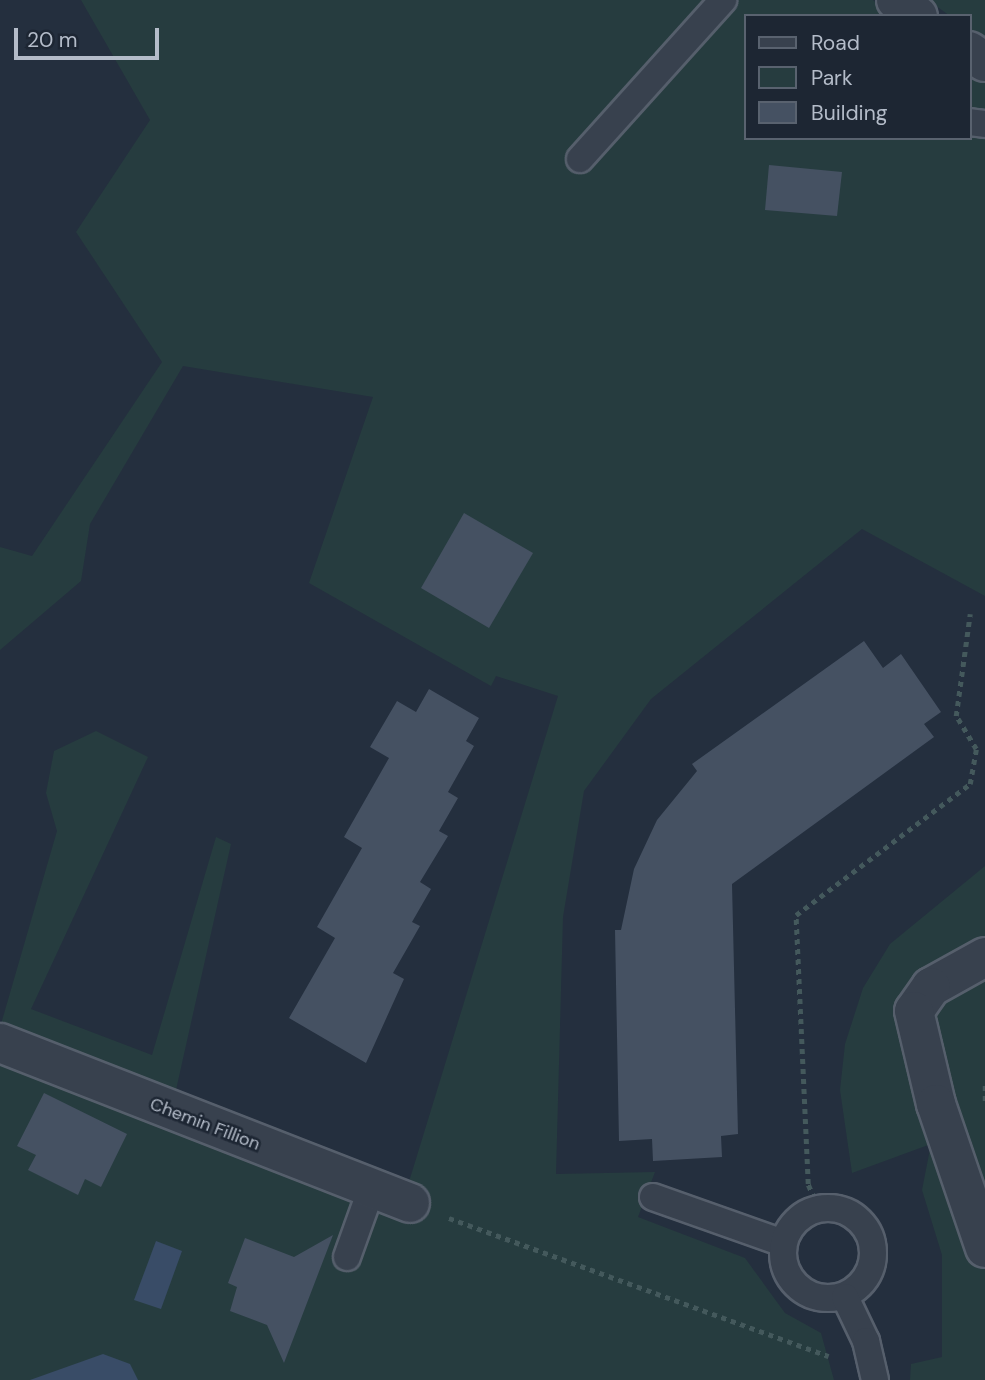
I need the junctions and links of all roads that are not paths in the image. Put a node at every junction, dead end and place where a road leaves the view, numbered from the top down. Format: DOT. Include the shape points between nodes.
graph roads {
  1 [pos="723,0"];
  2 [pos="896,0"];
  3 [pos="915,14"];
  4 [pos="580,159"];
  5 [pos="985,957"];
  6 [pos="0,1043"];
  7 [pos="372,1187"];
  8 [pos="653,1197"];
  9 [pos="410,1203"];
  10 [pos="783,1243"];
  11 [pos="985,1248"];
  12 [pos="347,1257"];
  13 [pos="845,1297"];
  14 [pos="875,1376"];
  1 -- 4 [label="lane"];
  2 -- 3 [label="street"];
  5 -- 11 [label="street" via="931,987 914,1012 936,1104"];
  6 -- 7 [label="street, Chemin Fillion"];
  7 -- 9 [label="street, Chemin Fillion"];
  7 -- 12 [label="lane"];
  8 -- 10 [label="lane"];
  10 -- 13 [label="lane" via="786,1272 800,1290 821,1300"];
  10 -- 13 [label="lane" via="793,1223 818,1208 845,1209 867,1227 875,1253 867,1280"];
  13 -- 14 [label="lane"];
}
